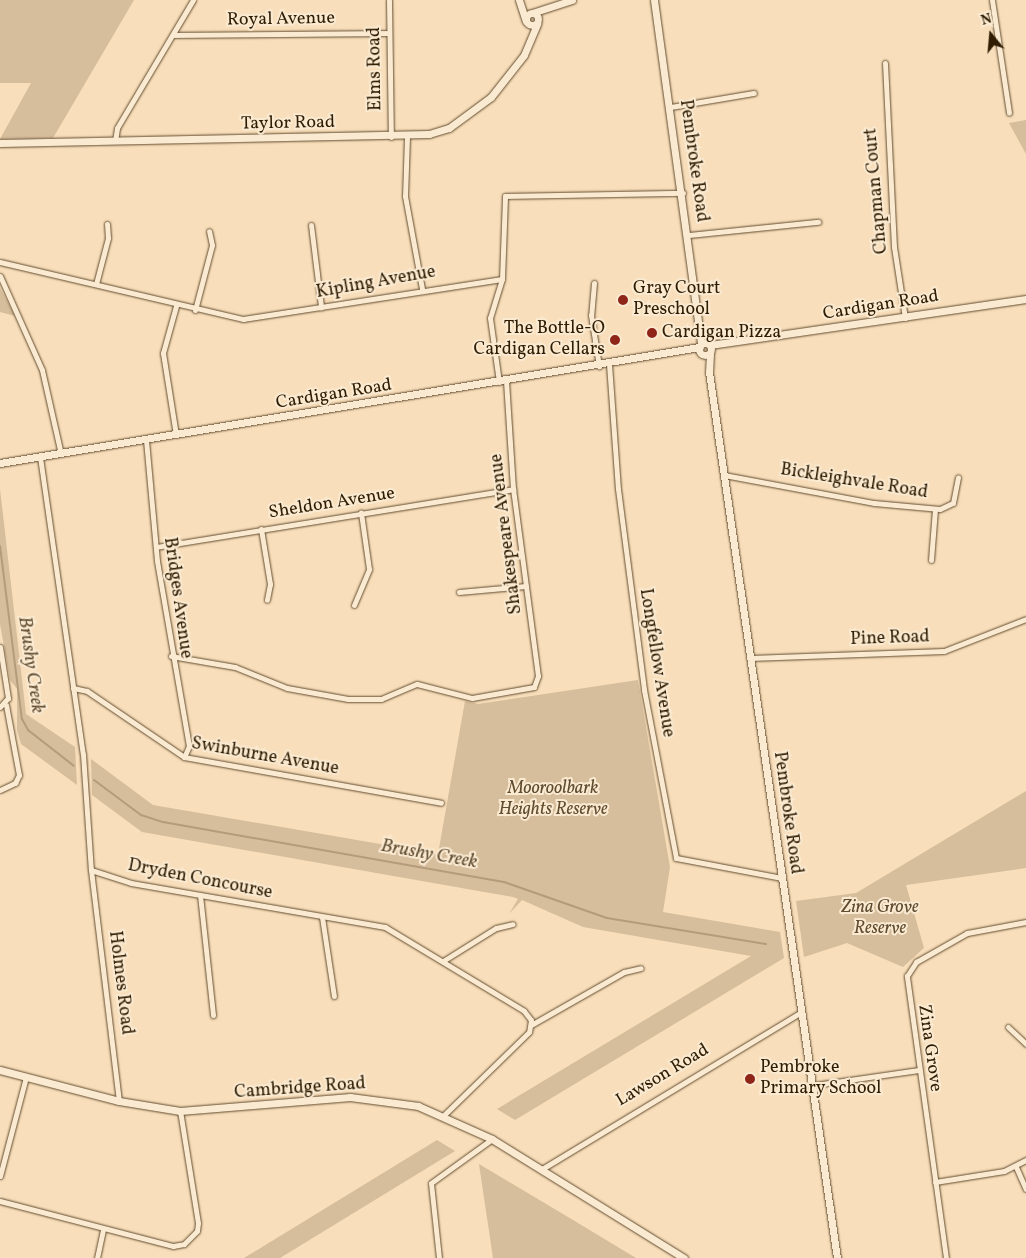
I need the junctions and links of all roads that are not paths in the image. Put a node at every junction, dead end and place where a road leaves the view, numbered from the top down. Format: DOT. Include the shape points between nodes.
graph roads {
  1 [pos="193,0"];
  2 [pos="389,0"];
  3 [pos="519,0"];
  4 [pos="572,0"];
  5 [pos="654,0"];
  6 [pos="992,0"];
  7 [pos="523,9"];
  8 [pos="548,10"];
  9 [pos="532,13"];
  10 [pos="526,22"];
  11 [pos="538,22"];
  12 [pos="389,33"];
  13 [pos="173,35"];
  14 [pos="532,37"];
  15 [pos="885,63"];
  16 [pos="754,93"];
  17 [pos="670,107"];
  18 [pos="1010,113"];
  19 [pos="391,137"];
  20 [pos="407,138"];
  21 [pos="115,141"];
  22 [pos="0,143"];
  23 [pos="683,193"];
  24 [pos="818,222"];
  25 [pos="107,224"];
  26 [pos="310,226"];
  27 [pos="209,231"];
  28 [pos="689,235"];
  29 [pos="0,262"];
  30 [pos="0,276"];
  31 [pos="502,279"];
  32 [pos="594,283"];
  33 [pos="96,284"];
  34 [pos="422,289"];
  35 [pos="1026,299"];
  36 [pos="176,306"];
  37 [pos="321,307"];
  38 [pos="195,310"];
  39 [pos="905,318"];
  40 [pos="705,349"];
  41 [pos="610,364"];
  42 [pos="599,366"];
  43 [pos="503,382"];
  44 [pos="176,436"];
  45 [pos="146,440"];
  46 [pos="61,454"];
  47 [pos="40,457"];
  48 [pos="0,463"];
  49 [pos="724,476"];
  50 [pos="958,478"];
  51 [pos="513,489"];
  52 [pos="935,508"];
  53 [pos="361,513"];
  54 [pos="261,530"];
  55 [pos="156,547"];
  56 [pos="931,560"];
  57 [pos="526,586"];
  58 [pos="459,592"];
  59 [pos="267,600"];
  60 [pos="354,605"];
  61 [pos="1026,620"];
  62 [pos="0,647"];
  63 [pos="171,656"];
  64 [pos="750,658"];
  65 [pos="73,688"];
  66 [pos="3,706"];
  67 [pos="184,757"];
  68 [pos="0,790"];
  69 [pos="441,803"];
  70 [pos="91,870"];
  71 [pos="782,878"];
  72 [pos="200,895"];
  73 [pos="322,916"];
  74 [pos="1026,922"];
  75 [pos="513,924"];
  76 [pos="443,961"];
  77 [pos="641,968"];
  78 [pos="334,996"];
  79 [pos="801,1012"];
  80 [pos="213,1015"];
  81 [pos="531,1025"];
  82 [pos="1008,1027"];
  83 [pos="1026,1044"];
  84 [pos="0,1070"];
  85 [pos="918,1070"];
  86 [pos="26,1077"];
  87 [pos="814,1085"];
  88 [pos="120,1101"];
  89 [pos="180,1111"];
  90 [pos="444,1115"];
  91 [pos="492,1139"];
  92 [pos="1026,1160"];
  93 [pos="1016,1167"];
  94 [pos="542,1169"];
  95 [pos="0,1176"];
  96 [pos="935,1182"];
  97 [pos="1026,1189"];
  98 [pos="0,1201"];
  99 [pos="104,1229"];
  100 [pos="97,1258"];
  101 [pos="439,1258"];
  102 [pos="684,1258"];
  103 [pos="837,1258"];
  104 [pos="946,1258"];
  1 -- 13 [label="street"];
  2 -- 12 [label="street, Elms Road"];
  3 -- 7 [label="street"];
  4 -- 8 [label="street, Taylor Road"];
  5 -- 17 [label="street, Pembroke Road"];
  6 -- 18 [label="street"];
  7 -- 9 [label="street"];
  7 -- 10 [label="street"];
  8 -- 9 [label="street, Taylor Road"];
  8 -- 11 [label="street, Taylor Road"];
  9 -- 10 [label="street"];
  9 -- 11 [label="street"];
  10 -- 11 [label="street"];
  10 -- 14 [label="street"];
  11 -- 14 [label="street, Taylor Road"];
  12 -- 13 [label="street, Royal Avenue"];
  12 -- 19 [label="street, Elms Road"];
  13 -- 21 [label="street" via="117,128"];
  14 -- 20 [label="street, Taylor Road" via="507,78 470,115 449,128"];
  15 -- 39 [label="street, Chapman Court" via="894,247"];
  16 -- 17 [label="street"];
  17 -- 23 [label="street, Pembroke Road"];
  19 -- 20 [label="street, Taylor Road"];
  19 -- 21 [label="street, Taylor Road"];
  20 -- 34 [label="street" via="406,196"];
  21 -- 22 [label="street, Taylor Road"];
  23 -- 28 [label="street, Pembroke Road"];
  23 -- 31 [label="street" via="505,196"];
  24 -- 28 [label="street"];
  25 -- 33 [label="street" via="108,238"];
  26 -- 37 [label="street"];
  27 -- 38 [label="street" via="212,245"];
  28 -- 40 [label="street, Pembroke Road"];
  29 -- 33 [label="street, Kipling Avenue"];
  30 -- 46 [label="street" via="42,370"];
  31 -- 34 [label="street, Kipling Avenue"];
  31 -- 43 [label="street, Shakespeare Avenue" via="490,318"];
  32 -- 42 [label="street" via="591,316"];
  33 -- 36 [label="street, Kipling Avenue"];
  34 -- 37 [label="street, Kipling Avenue"];
  35 -- 39 [label="street, Cardigan Road"];
  36 -- 38 [label="street, Kipling Avenue"];
  36 -- 44 [label="street" via="163,353"];
  37 -- 38 [label="street, Kipling Avenue" via="243,319"];
  39 -- 40 [label="street, Cardigan Road"];
  40 -- 41 [label="street, Cardigan Road"];
  40 -- 49 [label="street, Pembroke Road"];
  41 -- 42 [label="street, Cardigan Road"];
  41 -- 71 [label="street, Longfellow Avenue" via="618,489 644,690 676,858"];
  42 -- 43 [label="street, Cardigan Road"];
  43 -- 44 [label="street, Cardigan Road"];
  43 -- 51 [label="street, Shakespeare Avenue"];
  44 -- 45 [label="street, Cardigan Road"];
  45 -- 46 [label="street, Cardigan Road"];
  45 -- 55 [label="street, Bridges Avenue"];
  46 -- 47 [label="street, Cardigan Road"];
  47 -- 48 [label="street, Cardigan Road"];
  47 -- 65 [label="street"];
  49 -- 52 [label="street, Bickleighvale Road" via="874,503"];
  49 -- 64 [label="street, Pembroke Road"];
  50 -- 52 [label="street, Bickleighvale Road" via="953,503"];
  51 -- 53 [label="street, Sheldon Avenue"];
  51 -- 57 [label="street, Shakespeare Avenue"];
  52 -- 56 [label="street"];
  53 -- 54 [label="street, Sheldon Avenue"];
  53 -- 60 [label="street" via="369,569"];
  54 -- 55 [label="street, Sheldon Avenue"];
  54 -- 59 [label="street" via="270,584"];
  55 -- 63 [label="street, Bridges Avenue"];
  57 -- 58 [label="street"];
  57 -- 63 [label="street, Shakespeare Avenue" via="539,682 482,698 417,684 381,699 348,698 287,688 235,667"];
  61 -- 64 [label="street, Pine Road" via="944,652"];
  62 -- 66 [label="street"];
  63 -- 67 [label="street, Bridges Avenue" via="189,746"];
  64 -- 71 [label="street, Pembroke Road"];
  65 -- 67 [label="street, Swinburne Avenue" via="87,691"];
  65 -- 70 [label="street"];
  66 -- 68 [label="street" via="19,774 15,783"];
  67 -- 69 [label="street, Swinburne Avenue"];
  70 -- 72 [label="street, Dryden Concourse" via="131,883"];
  70 -- 88 [label="street, Holmes Road"];
  71 -- 79 [label="street, Pembroke Road"];
  72 -- 73 [label="street, Dryden Concourse"];
  72 -- 80 [label="street"];
  73 -- 76 [label="street, Dryden Concourse" via="390,929"];
  73 -- 78 [label="street"];
  74 -- 85 [label="street, Zina Grove" via="967,933 912,967 906,986"];
  75 -- 76 [label="street" via="496,928"];
  76 -- 81 [label="street, Dryden Concourse" via="524,1011"];
  77 -- 81 [label="street" via="624,972"];
  79 -- 87 [label="street, Pembroke Road"];
  79 -- 94 [label="street, Lawson Road"];
  81 -- 90 [label="street" via="526,1035"];
  82 -- 83 [label="street"];
  84 -- 86 [label="street, Cambridge Road"];
  85 -- 87 [label="street"];
  85 -- 96 [label="street, Zina Grove"];
  86 -- 88 [label="street, Cambridge Road"];
  86 -- 95 [label="street"];
  87 -- 103 [label="street, Pembroke Road"];
  88 -- 89 [label="street, Cambridge Road"];
  89 -- 90 [label="street, Cambridge Road" via="350,1097 397,1101"];
  89 -- 99 [label="street" via="197,1231 184,1244 173,1246"];
  90 -- 91 [label="street, Cambridge Road"];
  91 -- 94 [label="street, Cambridge Road"];
  91 -- 101 [label="street" via="431,1183"];
  92 -- 93 [label="street"];
  93 -- 96 [label="street"];
  93 -- 97 [label="street"];
  94 -- 102 [label="street, Cambridge Road"];
  96 -- 104 [label="street, Zina Grove"];
  98 -- 99 [label="street"];
  99 -- 100 [label="street"];
}
